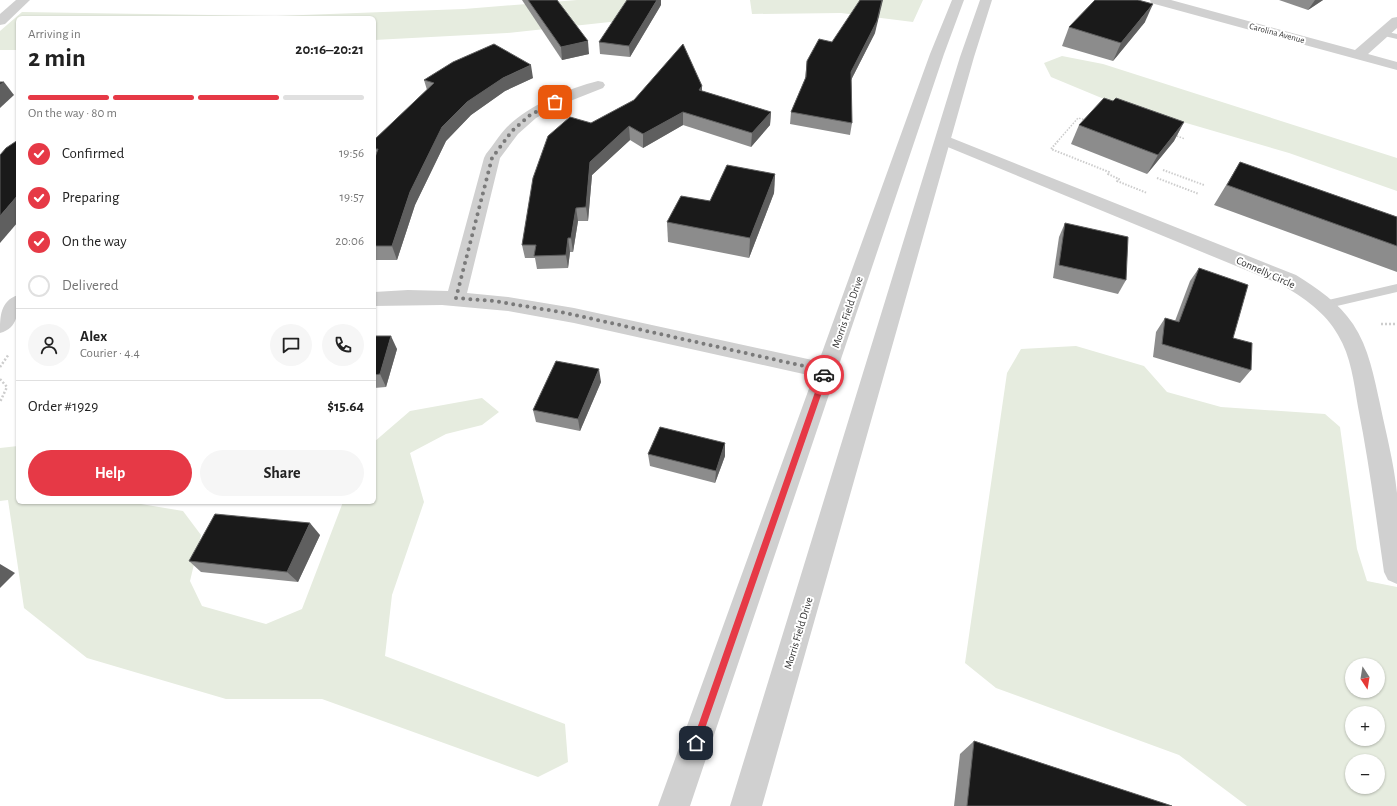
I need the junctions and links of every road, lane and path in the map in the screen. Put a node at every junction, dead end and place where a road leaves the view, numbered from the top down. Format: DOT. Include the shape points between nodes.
graph roads {
  1 [pos="24,0"];
  2 [pos="958,0"];
  3 [pos="986,0"];
  4 [pos="1156,0"];
  5 [pos="0,21"];
  6 [pos="1397,21"];
  7 [pos="1383,33"];
  8 [pos="1397,37"];
  9 [pos="1358,55"];
  10 [pos="1397,66"];
  11 [pos="598,85"];
  12 [pos="1090,116"];
  13 [pos="1170,134"];
  14 [pos="1185,139"];
  15 [pos="944,140"];
  16 [pos="1163,170"];
  17 [pos="1157,178"];
  18 [pos="1204,185"];
  19 [pos="1147,193"];
  20 [pos="1199,194"];
  21 [pos="1397,288"];
  22 [pos="456,298"];
  23 [pos="376,299"];
  24 [pos="16,305"];
  25 [pos="1324,305"];
  26 [pos="1381,324"];
  27 [pos="1397,324"];
  28 [pos="0,327"];
  29 [pos="16,328"];
  30 [pos="9,354"];
  31 [pos="0,367"];
  32 [pos="826,371"];
  33 [pos="0,379"];
  34 [pos="0,402"];
  35 [pos="1397,572"];
  36 [pos="674,806"];
  37 [pos="746,806"];
  1 -- 5 [label="street"];
  2 -- 32 [label="street, Morris Field Drive"];
  3 -- 15 [label="street, Morris Field Drive"];
  4 -- 9 [label="street, Carolina Avenue"];
  6 -- 7 [label="street"];
  7 -- 8 [label="lane"];
  7 -- 9 [label="street"];
  9 -- 10 [label="street, Carolina Avenue"];
  11 -- 22 [label="street" via="530,115 512,131 492,158"];
  12 -- 19 [label="path" via="1086,120 1078,118 1051,149 1109,172 1108,174 1119,178 1117,181"];
  13 -- 14 [label="path"];
  15 -- 25 [label="street, Connelly Circle" via="1289,280"];
  15 -- 37 [label="street, Morris Field Drive"];
  16 -- 18 [label="path"];
  17 -- 20 [label="path"];
  21 -- 25 [label="lane"];
  22 -- 23 [label="street"];
  22 -- 32 [label="street" via="494,301 566,313"];
  24 -- 28 [label="street"];
  25 -- 35 [label="street, Connelly Circle" via="1345,329 1352,342 1364,380"];
  26 -- 27 [label="path"];
  28 -- 29 [label="street"];
  30 -- 31 [label="path"];
  32 -- 36 [label="street, Morris Field Drive"];
  33 -- 34 [label="path" via="8,387"];
}
